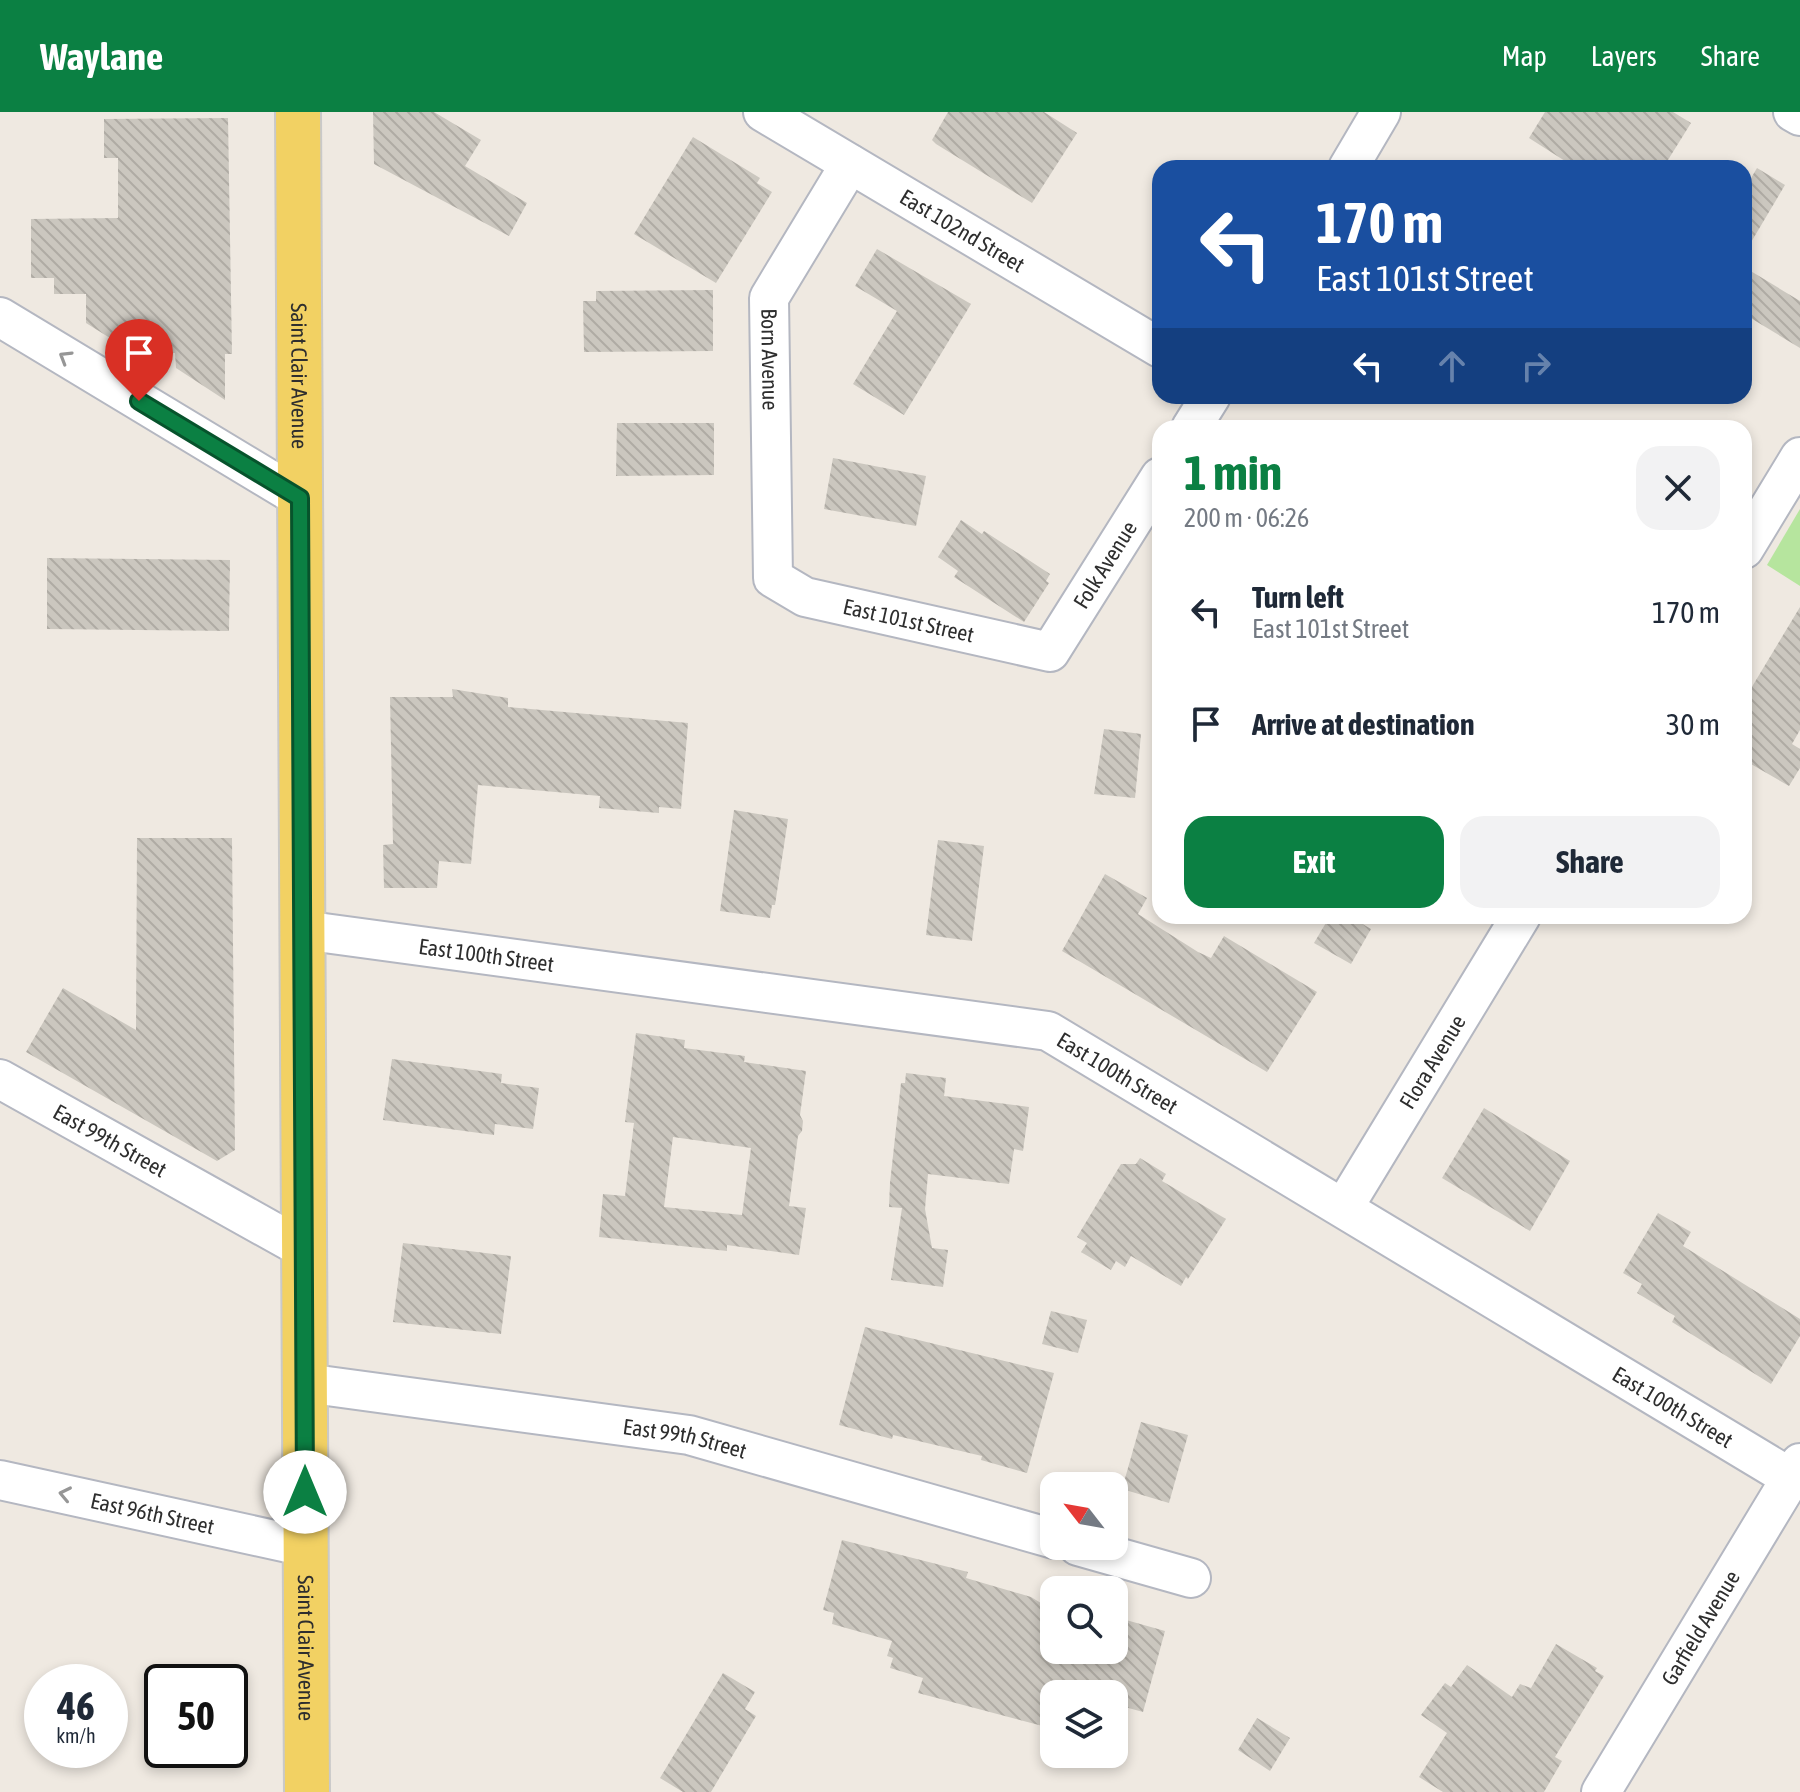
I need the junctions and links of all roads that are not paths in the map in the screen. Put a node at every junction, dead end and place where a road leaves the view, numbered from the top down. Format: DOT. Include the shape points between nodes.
graph roads {
  1 [pos="298,112"];
  2 [pos="763,112"];
  3 [pos="1381,112"];
  4 [pos="1793,112"];
  5 [pos="1800,116"];
  6 [pos="1353,160"];
  7 [pos="850,164"];
  8 [pos="0,317"];
  9 [pos="1152,343"];
  10 [pos="1800,457"];
  11 [pos="1152,490"];
  12 [pos="300,498"];
  13 [pos="1752,536"];
  14 [pos="773,578"];
  15 [pos="1050,652"];
  16 [pos="1516,924"];
  17 [pos="302,930"];
  18 [pos="0,1079"];
  19 [pos="1344,1207"];
  20 [pos="304,1249"];
  21 [pos="305,1383"];
  22 [pos="1796,1470"];
  23 [pos="0,1480"];
  24 [pos="1040,1535"];
  25 [pos="306,1547"];
  26 [pos="1127,1560"];
  27 [pos="1191,1578"];
  28 [pos="315,1791"];
  29 [pos="1601,1792"];
  1 -- 12 [label="main road, Saint Clair Avenue"];
  2 -- 7 [label="street, East 102nd Street"];
  3 -- 6 [label="street"];
  4 -- 5 [label="street"];
  7 -- 9 [label="street, East 102nd Street"];
  7 -- 14 [label="street, Born Avenue" via="769,298"];
  12 -- 8 [label="street, one-way"];
  10 -- 13 [label="street"];
  11 -- 15 [label="street, Folk Avenue"];
  12 -- 17 [label="main road, Saint Clair Avenue"];
  14 -- 15 [label="street, East 101st Street" via="805,597"];
  16 -- 19 [label="street, Flora Avenue"];
  17 -- 19 [label="street, East 100th Street" via="1048,1031"];
  17 -- 20 [label="main road, Saint Clair Avenue"];
  18 -- 20 [label="street, East 99th Street"];
  19 -- 22 [label="street, East 100th Street"];
  20 -- 21 [label="main road, Saint Clair Avenue"];
  21 -- 24 [label="street, East 99th Street" via="689,1435"];
  21 -- 25 [label="main road, Saint Clair Avenue"];
  22 -- 29 [label="street, Garfield Avenue"];
  25 -- 23 [label="street, East 96th Street, one-way"];
  25 -- 28 [label="main road, Saint Clair Avenue"];
  26 -- 27 [label="street"];
}
